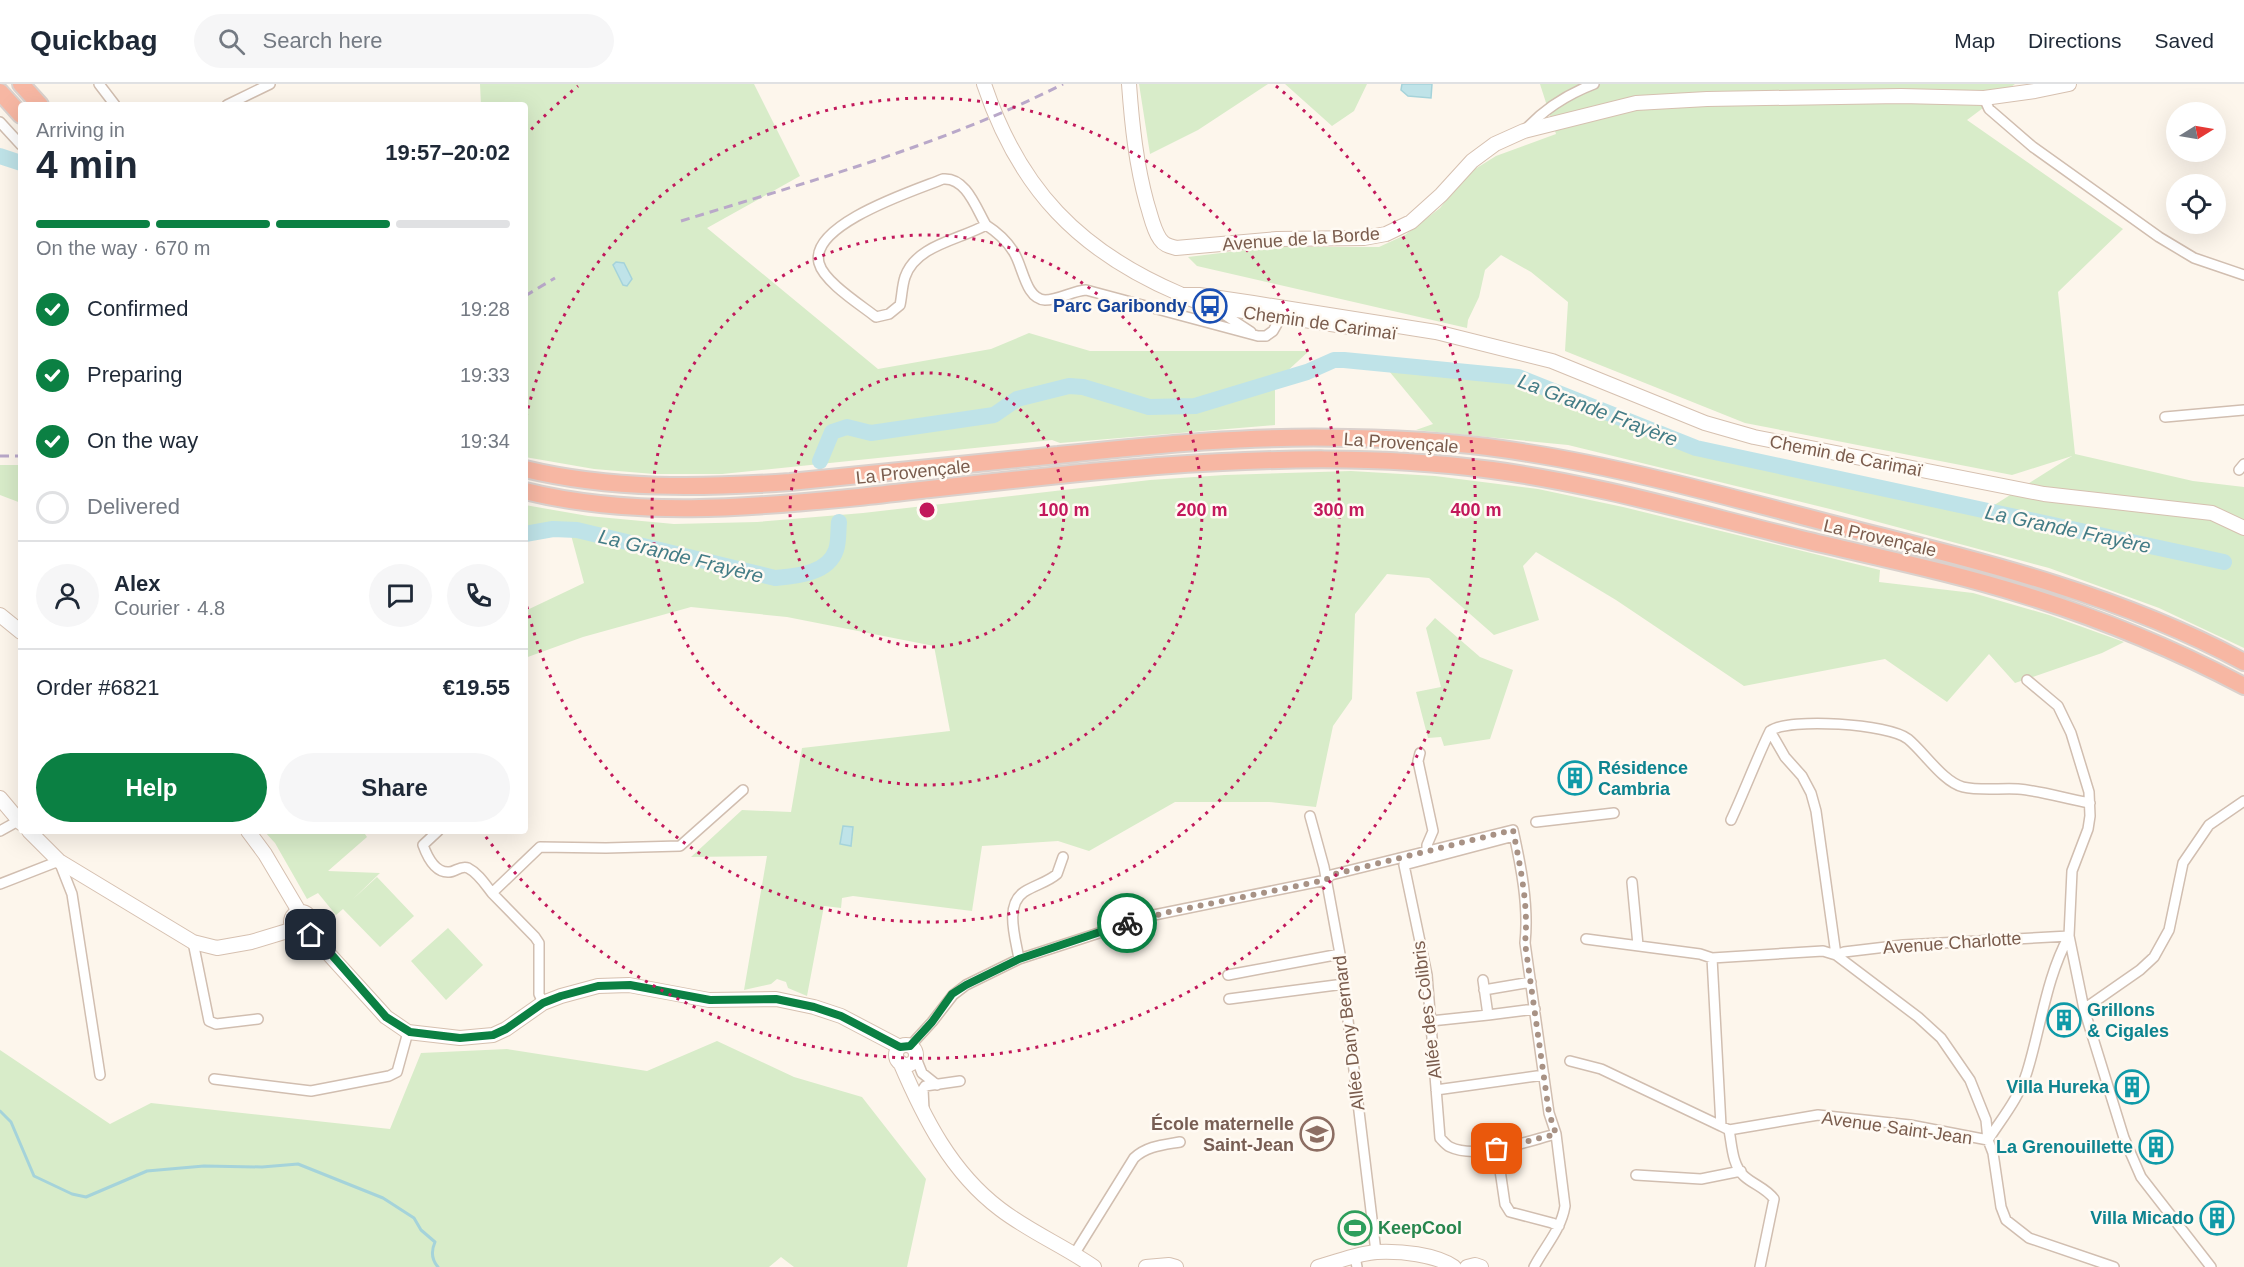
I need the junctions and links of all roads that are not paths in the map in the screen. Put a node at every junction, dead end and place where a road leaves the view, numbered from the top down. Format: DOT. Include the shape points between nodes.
graph roads {
  1 [pos="21,84"];
  2 [pos="99,84"];
  3 [pos="270,84"];
  4 [pos="984,84"];
  5 [pos="1129,84"];
  6 [pos="1594,84"];
  7 [pos="2069,84"];
  8 [pos="0,92"];
  9 [pos="1984,98"];
  10 [pos="37,102"];
  11 [pos="113,102"];
  12 [pos="233,102"];
  13 [pos="18,113"];
  14 [pos="0,122"];
  15 [pos="1524,131"];
  16 [pos="18,142"];
  17 [pos="986,225"];
  18 [pos="2244,275"];
  19 [pos="1184,295"];
  20 [pos="1223,312"];
  21 [pos="1279,313"];
  22 [pos="1212,325"];
  23 [pos="1258,336"];
  24 [pos="2244,410"];
  25 [pos="2165,417"];
  26 [pos="528,470"];
  27 [pos="528,492"];
  28 [pos="2244,528"];
  29 [pos="0,615"];
  30 [pos="18,630"];
  31 [pos="2244,662"];
  32 [pos="2027,680"];
  33 [pos="2244,686"];
  34 [pos="1770,731"];
  35 [pos="1420,753"];
  36 [pos="743,790"];
  37 [pos="0,798"];
  38 [pos="2244,801"];
  39 [pos="2090,803"];
  40 [pos="1614,813"];
  41 [pos="1310,816"];
  42 [pos="1731,819"];
  43 [pos="18,820"];
  44 [pos="1536,822"];
  45 [pos="18,823"];
  46 [pos="0,831"];
  47 [pos="1513,833"];
  48 [pos="31,834"];
  49 [pos="250,834"];
  50 [pos="435,834"];
  51 [pos="1427,850"];
  52 [pos="1063,857"];
  53 [pos="59,861"];
  54 [pos="1326,880"];
  55 [pos="1632,882"];
  56 [pos="0,884"];
  57 [pos="492,893"];
  58 [pos="300,930"];
  59 [pos="2069,936"];
  60 [pos="1586,939"];
  61 [pos="193,942"];
  62 [pos="1638,945"];
  63 [pos="1340,954"];
  64 [pos="1836,955"];
  65 [pos="1712,958"];
  66 [pos="1019,959"];
  67 [pos="1228,975"];
  68 [pos="1531,982"];
  69 [pos="1344,984"];
  70 [pos="1229,999"];
  71 [pos="543,1003"];
  72 [pos="1535,1008"];
  73 [pos="2084,1009"];
  74 [pos="1488,1015"];
  75 [pos="258,1019"];
  76 [pos="1431,1021"];
  77 [pos="408,1032"];
  78 [pos="906,1055"];
  79 [pos="1570,1061"];
  80 [pos="100,1075"];
  81 [pos="1544,1075"];
  82 [pos="214,1079"];
  83 [pos="960,1082"];
  84 [pos="937,1085"];
  85 [pos="1436,1090"];
  86 [pos="925,1116"];
  87 [pos="1725,1128"];
  88 [pos="1556,1134"];
  89 [pos="1988,1140"];
  90 [pos="1180,1142"];
  91 [pos="1497,1149"];
  92 [pos="1741,1171"];
  93 [pos="1636,1175"];
  94 [pos="1559,1226"];
  95 [pos="1376,1252"];
  96 [pos="1075,1253"];
  97 [pos="1356,1262"];
  98 [pos="1095,1267"];
  99 [pos="1146,1267"];
  100 [pos="1176,1267"];
  101 [pos="1318,1267"];
  102 [pos="1454,1267"];
  103 [pos="1467,1267"];
  104 [pos="1481,1267"];
  105 [pos="1534,1267"];
  106 [pos="1760,1267"];
  107 [pos="2114,1267"];
  108 [pos="2211,1267"];
  1 -- 10 [label="highway"];
  2 -- 11 [label="street"];
  3 -- 12 [label="street"];
  4 -- 19 [label="street, Chemin de Carimaï" via="1015,157 1056,212 1110,258"];
  5 -- 15 [label="street, Avenue de la Borde" via="1138,172 1150,216 1161,240 1176,248 1386,234 1410,222 1442,195 1472,161 1495,144"];
  6 -- 15 [label="street" via="1572,92"];
  7 -- 9 [label="street, Avenue de la Borde"];
  8 -- 13 [label="highway"];
  9 -- 15 [label="street, Avenue de la Borde" via="1651,101"];
  9 -- 18 [label="street" via="1989,109 2034,147 2159,237 2194,258"];
  14 -- 16 [label="street"];
  17 -- 17 [label="street" via="918,258 905,276 900,305 889,314 876,317 829,279 819,265 821,248 840,225 943,179 952,178 962,184"];
  17 -- 22 [label="street" via="1000,234 1014,252 1034,297 1048,300 1086,290"];
  19 -- 20 [label="street, Chemin de Carimaï"];
  19 -- 21 [label="street, Chemin de Carimaï"];
  20 -- 21 [label="street, Chemin de Carimaï"];
  20 -- 22 [label="street" via="1226,321"];
  20 -- 23 [label="street"];
  21 -- 23 [label="street" via="1276,328 1270,334"];
  21 -- 28 [label="street, Chemin de Carimaï" via="1436,332 1510,349 1558,363 1685,415 1754,437 2044,494 2196,510 2222,516"];
  22 -- 23 [label="street"];
  24 -- 25 [label="street"];
  26 -- 31 [label="highway, La Provençale" via="638,485 730,486 1222,440 1351,438 1526,452 1949,552 2122,607"];
  27 -- 33 [label="highway, La Provençale" via="584,502 717,507 1246,460 1356,458 1490,470 1668,505 2024,595 2137,636"];
  29 -- 30 [label="street"];
  32 -- 39 [label="street" via="2058,706 2071,734"];
  34 -- 39 [label="street" via="1785,725 1841,724 1894,733 1906,737 1949,780 1962,787 2042,792"];
  34 -- 42 [label="street"];
  34 -- 64 [label="street" via="1811,793"];
  35 -- 51 [label="street" via="1418,761 1434,831"];
  36 -- 57 [label="street" via="680,846 540,847"];
  37 -- 43 [label="street"];
  38 -- 73 [label="street" via="2210,825 2183,863 2169,930 2154,957"];
  39 -- 59 [label="street" via="2088,829 2072,871"];
  40 -- 44 [label="street"];
  41 -- 54 [label="street, Allée Dany Bernard"];
  45 -- 46 [label="street"];
  47 -- 51 [label="street"];
  47 -- 68 [label="street"];
  47 -- 76 [label="street, Allée des Colibris" via="1404,864 1427,975"];
  48 -- 53 [label="street"];
  49 -- 58 [label="street" via="300,913 310,920 310,926"];
  50 -- 57 [label="street" via="423,845 437,868 449,872 468,868"];
  51 -- 54 [label="street" via="1331,875"];
  52 -- 66 [label="street" via="1057,874 1019,896 1015,905 1013,919"];
  53 -- 56 [label="street"];
  53 -- 61 [label="street"];
  53 -- 80 [label="street" via="72,894"];
  54 -- 63 [label="street, Allée Dany Bernard"];
  54 -- 66 [label="street" via="1154,915"];
  55 -- 62 [label="street"];
  57 -- 71 [label="street" via="539,943 539,994"];
  58 -- 61 [label="street" via="217,948"];
  58 -- 77 [label="street" via="324,946 386,1017"];
  59 -- 64 [label="street, Avenue Charlotte" via="1903,945"];
  59 -- 73 [label="street"];
  59 -- 89 [label="street, Avenue Saint-Jean" via="2059,954 2026,1074 2012,1106"];
  60 -- 62 [label="street"];
  61 -- 75 [label="street" via="209,1021 216,1024"];
  62 -- 65 [label="street"];
  63 -- 67 [label="street"];
  63 -- 69 [label="street, Allée Dany Bernard"];
  64 -- 65 [label="street" via="1822,951"];
  64 -- 89 [label="street" via="1941,1038 1970,1080 1986,1120"];
  65 -- 87 [label="street"];
  66 -- 78 [label="street" via="952,994"];
  68 -- 72 [label="street"];
  68 -- 74 [label="street" via="1483,985"];
  69 -- 70 [label="street"];
  69 -- 95 [label="street, Allée Dany Bernard"];
  71 -- 77 [label="street" via="493,1035 460,1038"];
  71 -- 78 [label="street" via="578,990 630,985 710,1000 776,999 841,1016"];
  72 -- 74 [label="street"];
  72 -- 81 [label="street"];
  73 -- 108 [label="street" via="2124,1138 2141,1177"];
  74 -- 76 [label="street"];
  76 -- 85 [label="street, Allée des Colibris"];
  77 -- 82 [label="street" via="397,1072 389,1076 310,1091"];
  78 -- 84 [label="street"];
  78 -- 86 [label="street"];
  79 -- 87 [label="street" via="1601,1069"];
  81 -- 85 [label="street, Allée des Colibris"];
  81 -- 88 [label="street"];
  83 -- 84 [label="street"];
  84 -- 86 [label="street" via="923,1089"];
  85 -- 91 [label="street, Allée des Colibris" via="1440,1138 1448,1147"];
  86 -- 96 [label="street" via="941,1145 974,1186 1040,1236"];
  87 -- 89 [label="street, Avenue Saint-Jean" via="1818,1115 1910,1125"];
  87 -- 92 [label="street"];
  88 -- 91 [label="street"];
  88 -- 94 [label="street" via="1565,1206"];
  89 -- 107 [label="street" via="2006,1220 2029,1238"];
  90 -- 96 [label="street" via="1150,1148 1134,1158"];
  91 -- 94 [label="street" via="1505,1204 1510,1212"];
  92 -- 93 [label="street" via="1701,1179"];
  92 -- 106 [label="street" via="1774,1199"];
  94 -- 105 [label="street"];
  95 -- 97 [label="street"];
  95 -- 102 [label="street" via="1423,1257"];
  96 -- 98 [label="street"];
  97 -- 101 [label="street"];
  99 -- 100 [label="street"];
  103 -- 104 [label="street"];
}
